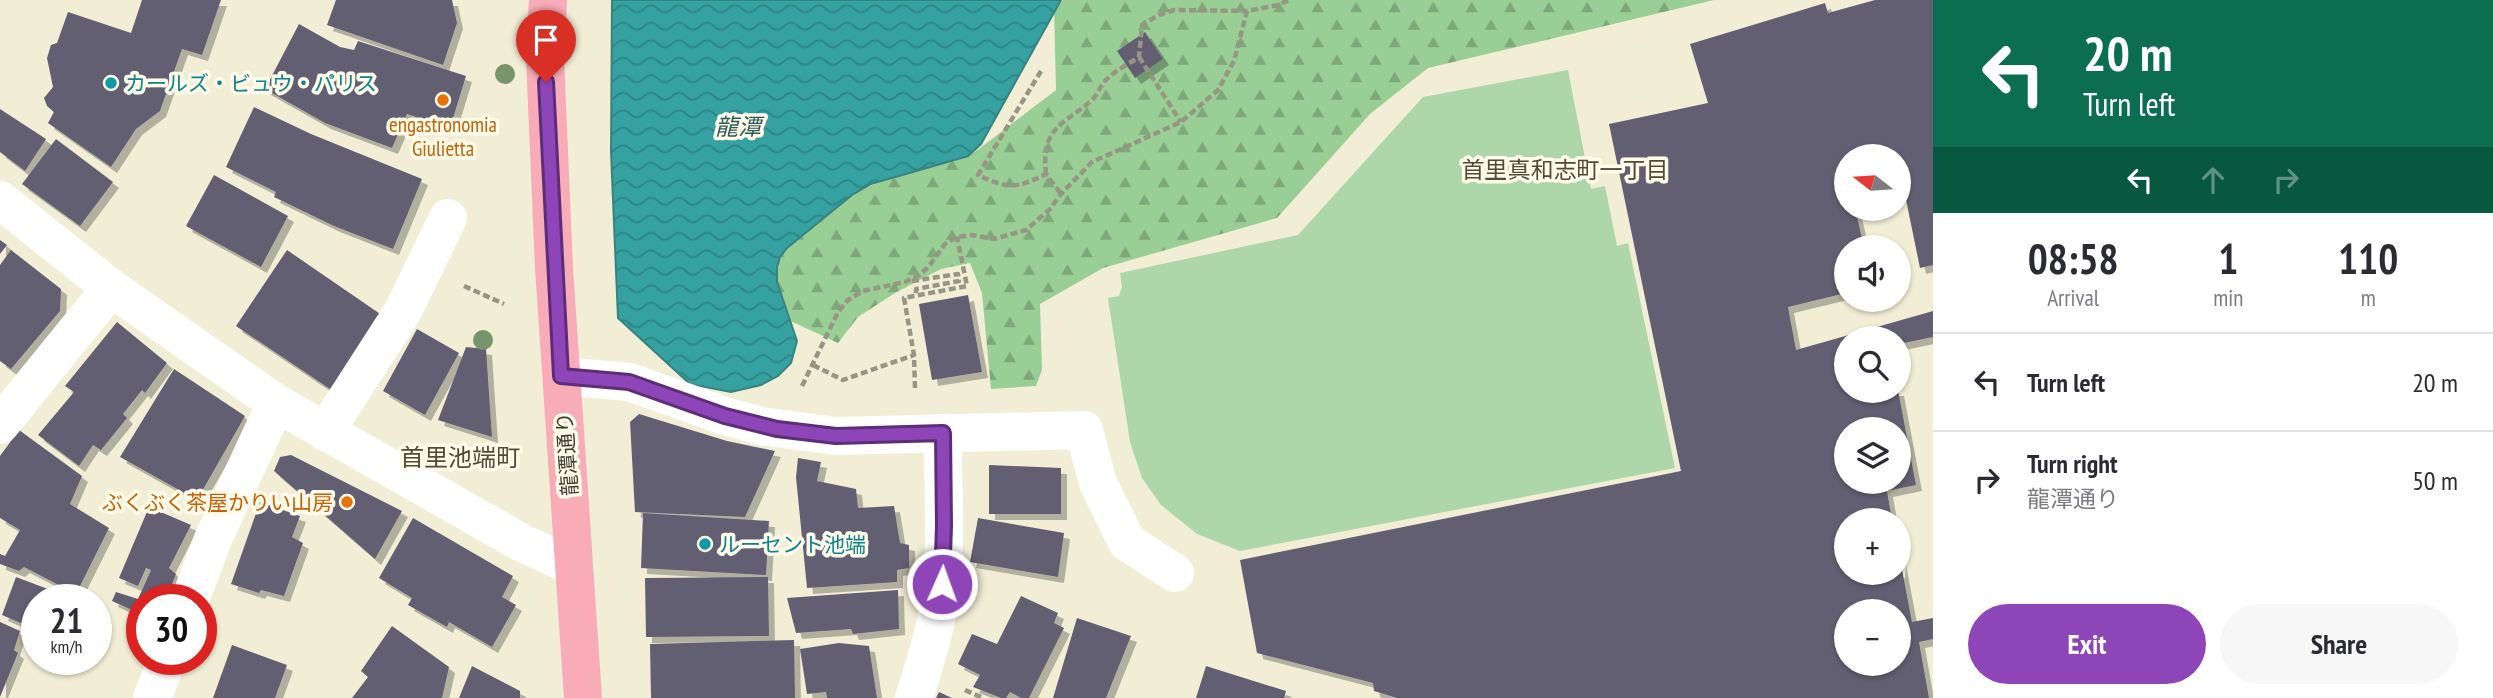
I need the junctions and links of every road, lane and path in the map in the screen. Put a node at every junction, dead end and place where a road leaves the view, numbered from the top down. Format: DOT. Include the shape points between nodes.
graph roads {
  1 [pos="548,0"];
  2 [pos="1289,0"];
  3 [pos="1247,11"];
  4 [pos="1139,57"];
  5 [pos="1041,71"];
  6 [pos="1181,122"];
  7 [pos="1046,174"];
  8 [pos="1060,194"];
  9 [pos="0,200"];
  10 [pos="448,218"];
  11 [pos="957,237"];
  12 [pos="905,282"];
  13 [pos="459,284"];
  14 [pos="111,288"];
  15 [pos="916,295"];
  16 [pos="504,304"];
  17 [pos="813,365"];
  18 [pos="561,376"];
  19 [pos="276,403"];
  20 [pos="0,425"];
  21 [pos="777,429"];
  22 [pos="325,432"];
  23 [pos="943,433"];
  24 [pos="575,567"];
  25 [pos="1175,573"];
  26 [pos="196,584"];
  27 [pos="161,675"];
  28 [pos="152,698"];
  29 [pos="583,698"];
  30 [pos="914,698"];
  1 -- 18 [label="main road, 龍潭通り" via="545,58"];
  2 -- 3 [label="path"];
  3 -- 4 [label="path" via="1174,10 1159,15 1142,26"];
  3 -- 6 [label="path" via="1234,61 1218,90"];
  4 -- 6 [label="path"];
  4 -- 7 [label="path" via="1106,79 1093,99 1059,124 1044,155"];
  5 -- 7 [label="path" via="978,175 1002,186 1023,186"];
  6 -- 8 [label="path" via="1092,162"];
  7 -- 8 [label="path"];
  8 -- 11 [label="path" via="1026,230 994,239"];
  9 -- 14 [label="street"];
  10 -- 22 [label="street" via="403,311"];
  11 -- 12 [label="path" via="945,244 920,275"];
  11 -- 15 [label="path" via="967,286"];
  12 -- 15 [label="path" via="958,274 959,281 916,289"];
  12 -- 17 [label="path" via="863,291 848,300"];
  13 -- 16 [label="path"];
  14 -- 19 [label="street"];
  14 -- 20 [label="street"];
  15 -- 17 [label="path" via="904,298 914,355 843,380"];
  17 -- 21 [label="path"];
  18 -- 21 [label="street" via="629,382"];
  18 -- 24 [label="main road, 龍潭通り"];
  19 -- 22 [label="street"];
  19 -- 26 [label="street"];
  21 -- 23 [label="street" via="836,436"];
  22 -- 24 [label="street"];
  23 -- 25 [label="street" via="1084,430 1098,483 1127,542"];
  23 -- 30 [label="street" via="942,584 931,645"];
  24 -- 29 [label="main road, 龍潭通り"];
  27 -- 28 [label="street"];
}
